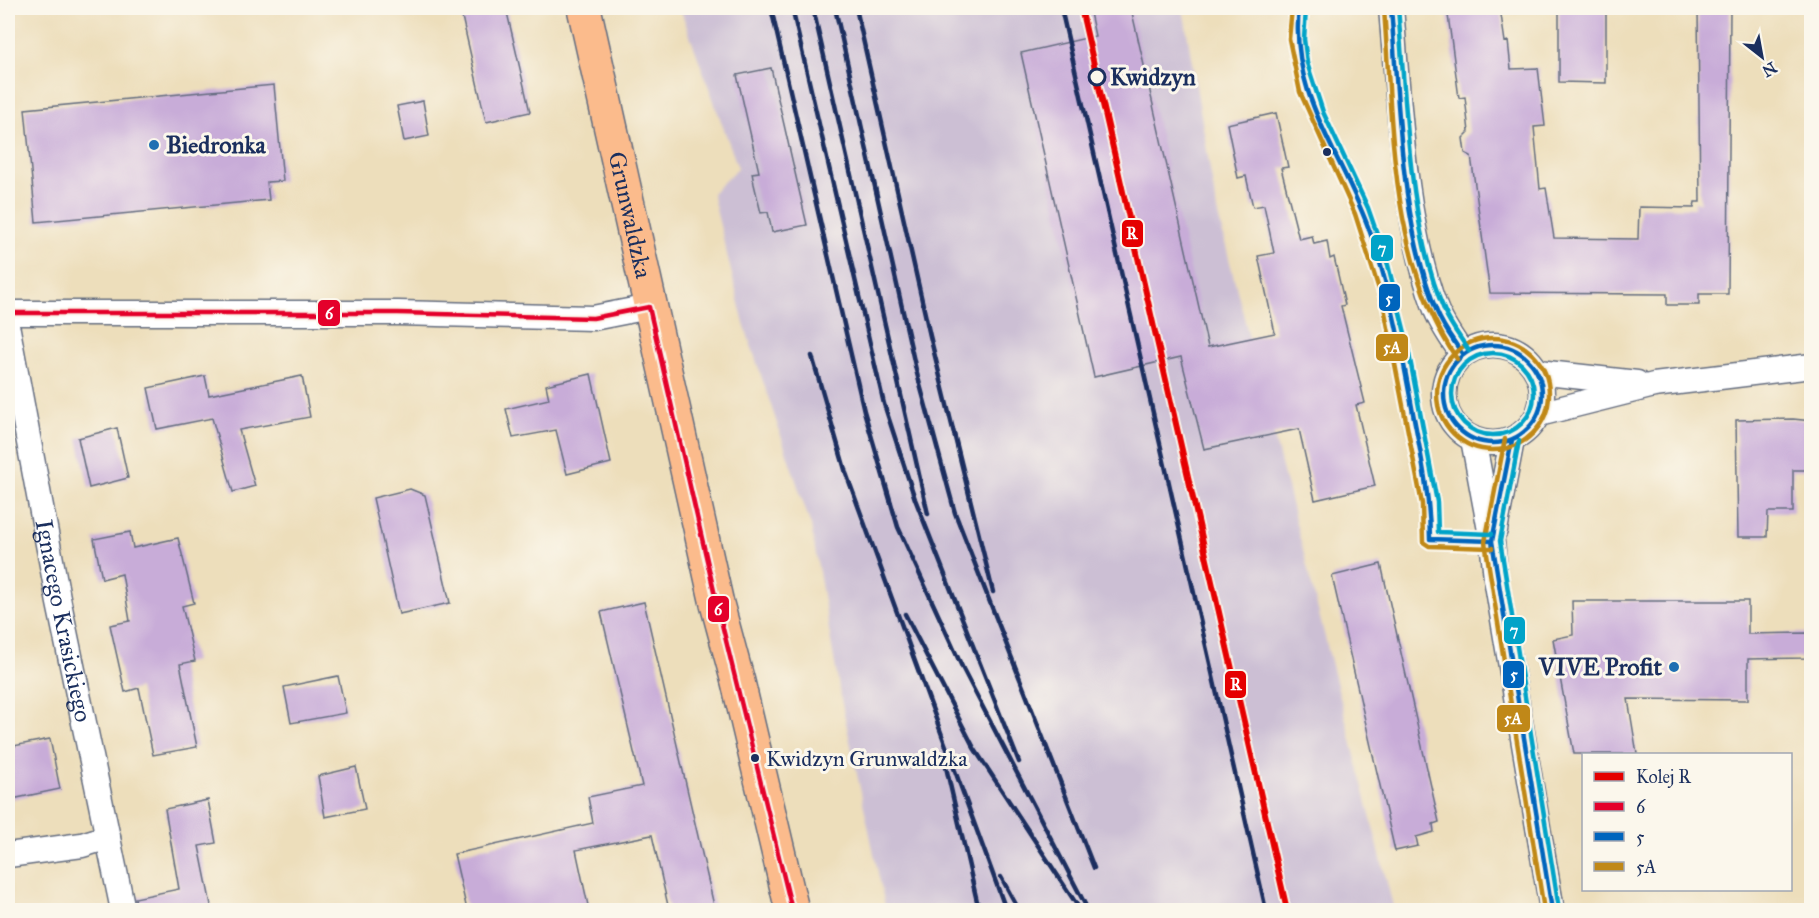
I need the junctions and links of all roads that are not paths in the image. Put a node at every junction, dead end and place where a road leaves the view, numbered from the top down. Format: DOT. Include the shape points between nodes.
graph roads {
  1 [pos="584,8"];
  2 [pos="1391,8"];
  3 [pos="649,307"];
  4 [pos="8,313"];
  5 [pos="8,330"];
  6 [pos="1463,355"];
  7 [pos="1812,366"];
  8 [pos="1538,372"];
  9 [pos="1654,385"];
  10 [pos="1539,414"];
  11 [pos="1473,439"];
  12 [pos="1512,440"];
  13 [pos="1492,541"];
  14 [pos="108,837"];
  15 [pos="8,855"];
  16 [pos="123,910"];
  17 [pos="792,910"];
  18 [pos="1552,910"];
  1 -- 3 [label="main road, Grunwaldzka"];
  2 -- 6 [label="street" via="1408,182 1423,271 1436,310"];
  3 -- 4 [label="street" via="593,318 398,313"];
  3 -- 17 [label="main road, Grunwaldzka"];
  5 -- 14 [label="street, Ignacego Krasickiego"];
  6 -- 8 [label="street" via="1483,346 1504,346 1524,356"];
  6 -- 11 [label="street" via="1450,370 1444,389 1446,410 1456,427"];
  7 -- 9 [label="street"];
  8 -- 9 [label="street"];
  8 -- 10 [label="street" via="1542,393"];
  9 -- 10 [label="street"];
  10 -- 12 [label="street" via="1528,429"];
  11 -- 12 [label="street" via="1492,444"];
  11 -- 13 [label="street"];
  12 -- 13 [label="street"];
  13 -- 18 [label="street"];
  14 -- 15 [label="street" via="82,845"];
  14 -- 16 [label="street, Ignacego Krasickiego"];
}
